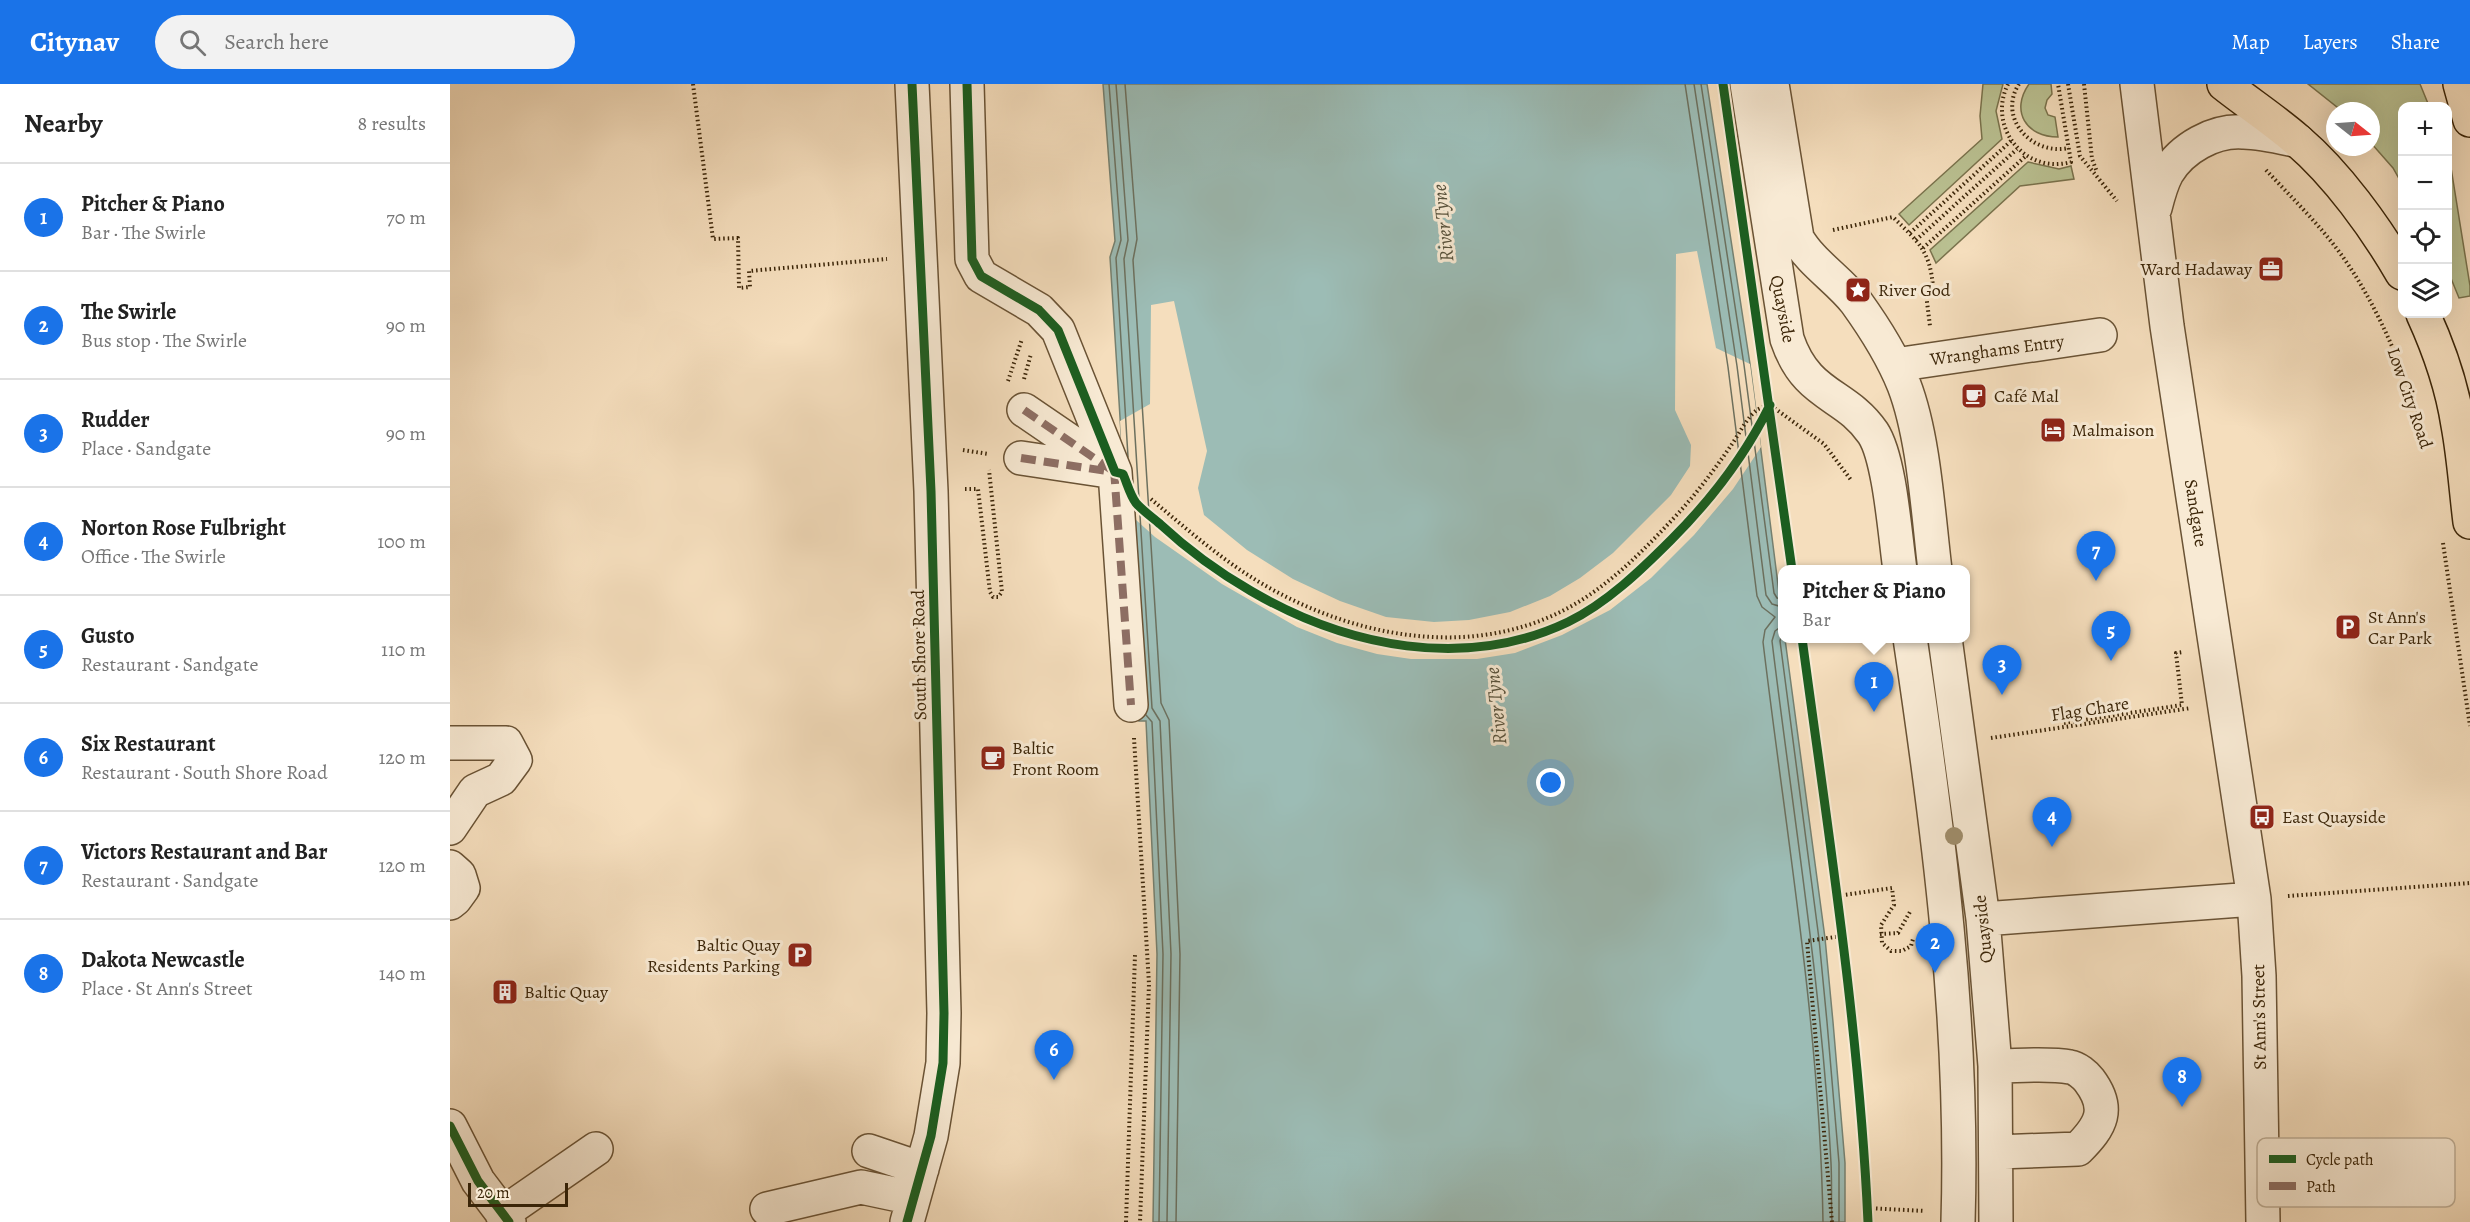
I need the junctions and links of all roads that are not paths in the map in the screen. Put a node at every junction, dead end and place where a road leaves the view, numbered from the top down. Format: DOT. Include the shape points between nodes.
graph roads {
  1 [pos="912,84"];
  2 [pos="967,84"];
  3 [pos="1747,84"];
  4 [pos="1772,84"];
  5 [pos="2137,84"];
  6 [pos="2224,84"];
  7 [pos="2460,84"];
  8 [pos="2470,120"];
  9 [pos="2298,141"];
  10 [pos="2154,213"];
  11 [pos="2398,265"];
  12 [pos="2425,318"];
  13 [pos="2100,335"];
  14 [pos="1895,365"];
  15 [pos="1024,410"];
  16 [pos="1021,458"];
  17 [pos="1119,473"];
  18 [pos="2470,522"];
  19 [pos="1899,565"];
  20 [pos="1934,565"];
  21 [pos="1911,643"];
  22 [pos="1946,643"];
  23 [pos="1131,705"];
  24 [pos="450,743"];
  25 [pos="2242,813"];
  26 [pos="450,828"];
  27 [pos="450,867"];
  28 [pos="2254,899"];
  29 [pos="450,903"];
  30 [pos="1983,918"];
  31 [pos="1995,1066"];
  32 [pos="450,1126"];
  33 [pos="2262,1138"];
  34 [pos="596,1149"];
  35 [pos="869,1151"];
  36 [pos="1997,1152"];
  37 [pos="914,1196"];
  38 [pos="2263,1207"];
  39 [pos="767,1209"];
  40 [pos="1946,1217"];
  41 [pos="506,1218"];
  42 [pos="1996,1222"];
  43 [pos="2263,1222"];
  1 -- 37 [label="street, South Shore Road" via="931,491 943,1053 931,1136"];
  2 -- 17 [label="street" via="972,259 981,276 1038,310 1058,330"];
  3 -- 19 [label="street, Quayside" via="1787,339 1807,378 1860,419 1880,446"];
  4 -- 14 [label="street" via="1797,238 1855,300"];
  5 -- 10 [label="street, Sandgate"];
  6 -- 9 [label="main road"];
  7 -- 8 [label="main road"];
  9 -- 10 [label="street, Sandgate" via="2240,131 2213,136 2177,160 2161,185"];
  9 -- 11 [label="main road" via="2347,193"];
  10 -- 25 [label="street, Sandgate" via="2165,316"];
  12 -- 18 [label="main road, Low City Road" via="2440,352 2458,424"];
  13 -- 14 [label="street, Wranghams Entry"];
  14 -- 20 [label="street" via="1905,386 1918,439"];
  15 -- 17 [label="street"];
  16 -- 17 [label="street"];
  17 -- 23 [label="street"];
  21 -- 40 [label="street, Quayside" via="1948,923 1958,1101"];
  22 -- 30 [label="street, Quayside"];
  24 -- 26 [label="street" via="506,743 515,760 501,779 475,791"];
  25 -- 28 [label="street, St Ann's Street"];
  27 -- 29 [label="street" via="459,875 462,888"];
  28 -- 30 [label="street"];
  28 -- 33 [label="street, St Ann's Street"];
  30 -- 31 [label="street, Quayside"];
  31 -- 36 [label="street, Quayside"];
  31 -- 36 [label="street" via="2072,1067 2085,1075 2101,1100 2095,1132 2078,1149"];
  32 -- 41 [label="street" via="478,1181"];
  34 -- 41 [label="street"];
  35 -- 37 [label="street"];
  36 -- 42 [label="street, Quayside"];
  37 -- 39 [label="street" via="861,1187"];
  38 -- 43 [label="street, St Ann's Street"];
}
